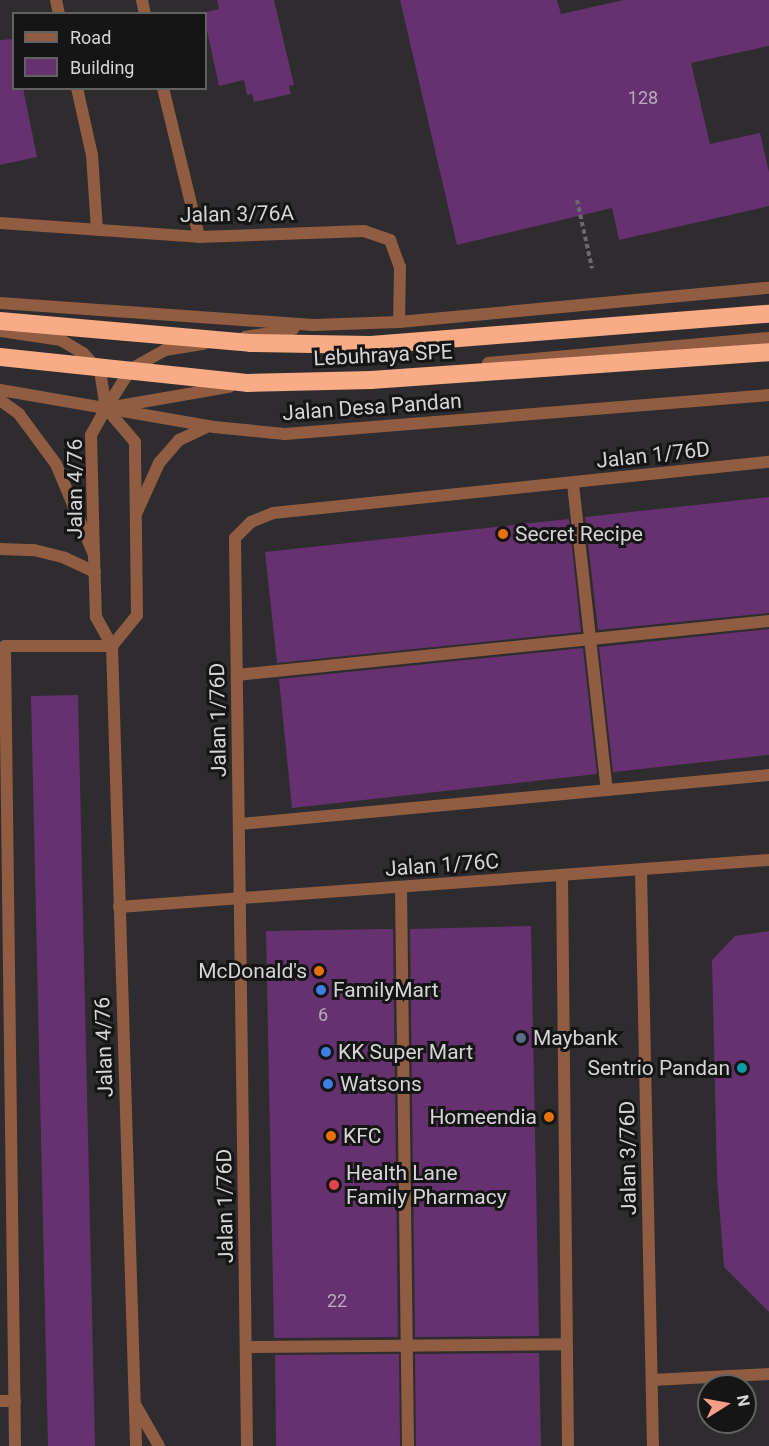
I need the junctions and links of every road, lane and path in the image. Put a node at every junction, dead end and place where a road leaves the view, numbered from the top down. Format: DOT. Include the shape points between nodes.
graph roads {
  1 [pos="77,90"];
  2 [pos="163,90"];
  3 [pos="577,200"];
  4 [pos="0,223"];
  5 [pos="97,230"];
  6 [pos="199,237"];
  7 [pos="592,268"];
  8 [pos="769,288"];
  9 [pos="0,303"];
  10 [pos="769,314"];
  11 [pos="0,321"];
  12 [pos="399,322"];
  13 [pos="313,325"];
  14 [pos="0,331"];
  15 [pos="769,338"];
  16 [pos="769,352"];
  17 [pos="0,357"];
  18 [pos="269,382"];
  19 [pos="0,390"];
  20 [pos="769,395"];
  21 [pos="0,400"];
  22 [pos="106,408"];
  23 [pos="214,427"];
  24 [pos="769,462"];
  25 [pos="573,484"];
  26 [pos="136,514"];
  27 [pos="0,549"];
  28 [pos="94,555"];
  29 [pos="95,572"];
  30 [pos="769,621"];
  31 [pos="589,639"];
  32 [pos="3,646"];
  33 [pos="112,646"];
  34 [pos="237,675"];
  35 [pos="769,775"];
  36 [pos="607,790"];
  37 [pos="240,824"];
  38 [pos="769,860"];
  39 [pos="641,870"];
  40 [pos="562,876"];
  41 [pos="401,888"];
  42 [pos="241,901"];
  43 [pos="119,907"];
  44 [pos="5,1027"];
  45 [pos="567,1344"];
  46 [pos="246,1347"];
  47 [pos="406,1347"];
  48 [pos="769,1374"];
  49 [pos="652,1380"];
  50 [pos="0,1401"];
  51 [pos="15,1401"];
  52 [pos="136,1406"];
  53 [pos="15,1446"];
  54 [pos="136,1446"];
  55 [pos="159,1446"];
  56 [pos="247,1446"];
  57 [pos="408,1446"];
  58 [pos="568,1446"];
  59 [pos="653,1446"];
  1 -- 5 [label="street" via="92,155"];
  2 -- 6 [label="street"];
  3 -- 7 [label="path"];
  4 -- 5 [label="street, Jalan 3/76A"];
  5 -- 6 [label="street, Jalan 3/76A"];
  6 -- 12 [label="street, Jalan 3/76A" via="364,231 390,240 400,267"];
  8 -- 12 [label="street"];
  9 -- 13 [label="street"];
  10 -- 11 [label="highway, Lebuhraya SPE, bridge" via="370,345 250,343"];
  12 -- 13 [label="street"];
  13 -- 22 [label="street, Jalan 4/76" via="165,350 131,369"];
  14 -- 22 [label="street" via="61,340 83,353 100,371"];
  15 -- 18 [label="street, Jalan Desa Pandan"];
  16 -- 18 [label="highway, Lebuhraya SPE, bridge" via="429,376"];
  17 -- 18 [label="highway, Lebuhraya SPE, bridge"];
  18 -- 22 [label="street, Jalan Desa Pandan"];
  19 -- 22 [label="street"];
  20 -- 23 [label="street, Jalan Desa Pandan" via="285,434"];
  21 -- 28 [label="street" via="19,414 56,464"];
  22 -- 23 [label="street, Jalan Desa Pandan"];
  22 -- 26 [label="street" via="135,442"];
  22 -- 28 [label="street, Jalan 4/76" via="91,435"];
  23 -- 26 [label="street" via="203,427 178,440 159,463"];
  24 -- 25 [label="street, Jalan 1/76D"];
  25 -- 31 [label="street"];
  25 -- 34 [label="street, Jalan 1/76D" via="273,513 251,522 235,538"];
  26 -- 33 [label="street" via="137,615"];
  27 -- 29 [label="street" via="54,555"];
  28 -- 29 [label="street, Jalan 4/76"];
  29 -- 33 [label="street, Jalan 4/76" via="96,617"];
  30 -- 31 [label="street"];
  31 -- 34 [label="street"];
  31 -- 36 [label="street"];
  32 -- 33 [label="street"];
  32 -- 44 [label="street"];
  33 -- 43 [label="street, Jalan 4/76"];
  34 -- 37 [label="street, Jalan 1/76D"];
  35 -- 36 [label="street"];
  36 -- 37 [label="street"];
  37 -- 42 [label="street, Jalan 1/76D"];
  38 -- 39 [label="street, Jalan 1/76C"];
  39 -- 40 [label="street, Jalan 1/76C"];
  39 -- 49 [label="street, Jalan 3/76D"];
  40 -- 41 [label="street, Jalan 1/76C"];
  40 -- 45 [label="street"];
  41 -- 42 [label="street, Jalan 1/76C"];
  41 -- 47 [label="street"];
  42 -- 43 [label="street, Jalan 1/76C"];
  42 -- 46 [label="street, Jalan 1/76D"];
  43 -- 52 [label="street, Jalan 4/76"];
  44 -- 51 [label="street"];
  45 -- 47 [label="street"];
  45 -- 58 [label="street"];
  46 -- 47 [label="street"];
  46 -- 56 [label="street, Jalan 1/76D"];
  47 -- 57 [label="street"];
  48 -- 49 [label="street"];
  49 -- 59 [label="street, Jalan 3/76D"];
  50 -- 51 [label="street"];
  51 -- 53 [label="street"];
  52 -- 54 [label="street, Jalan 4/76"];
  52 -- 55 [label="street"];
}
